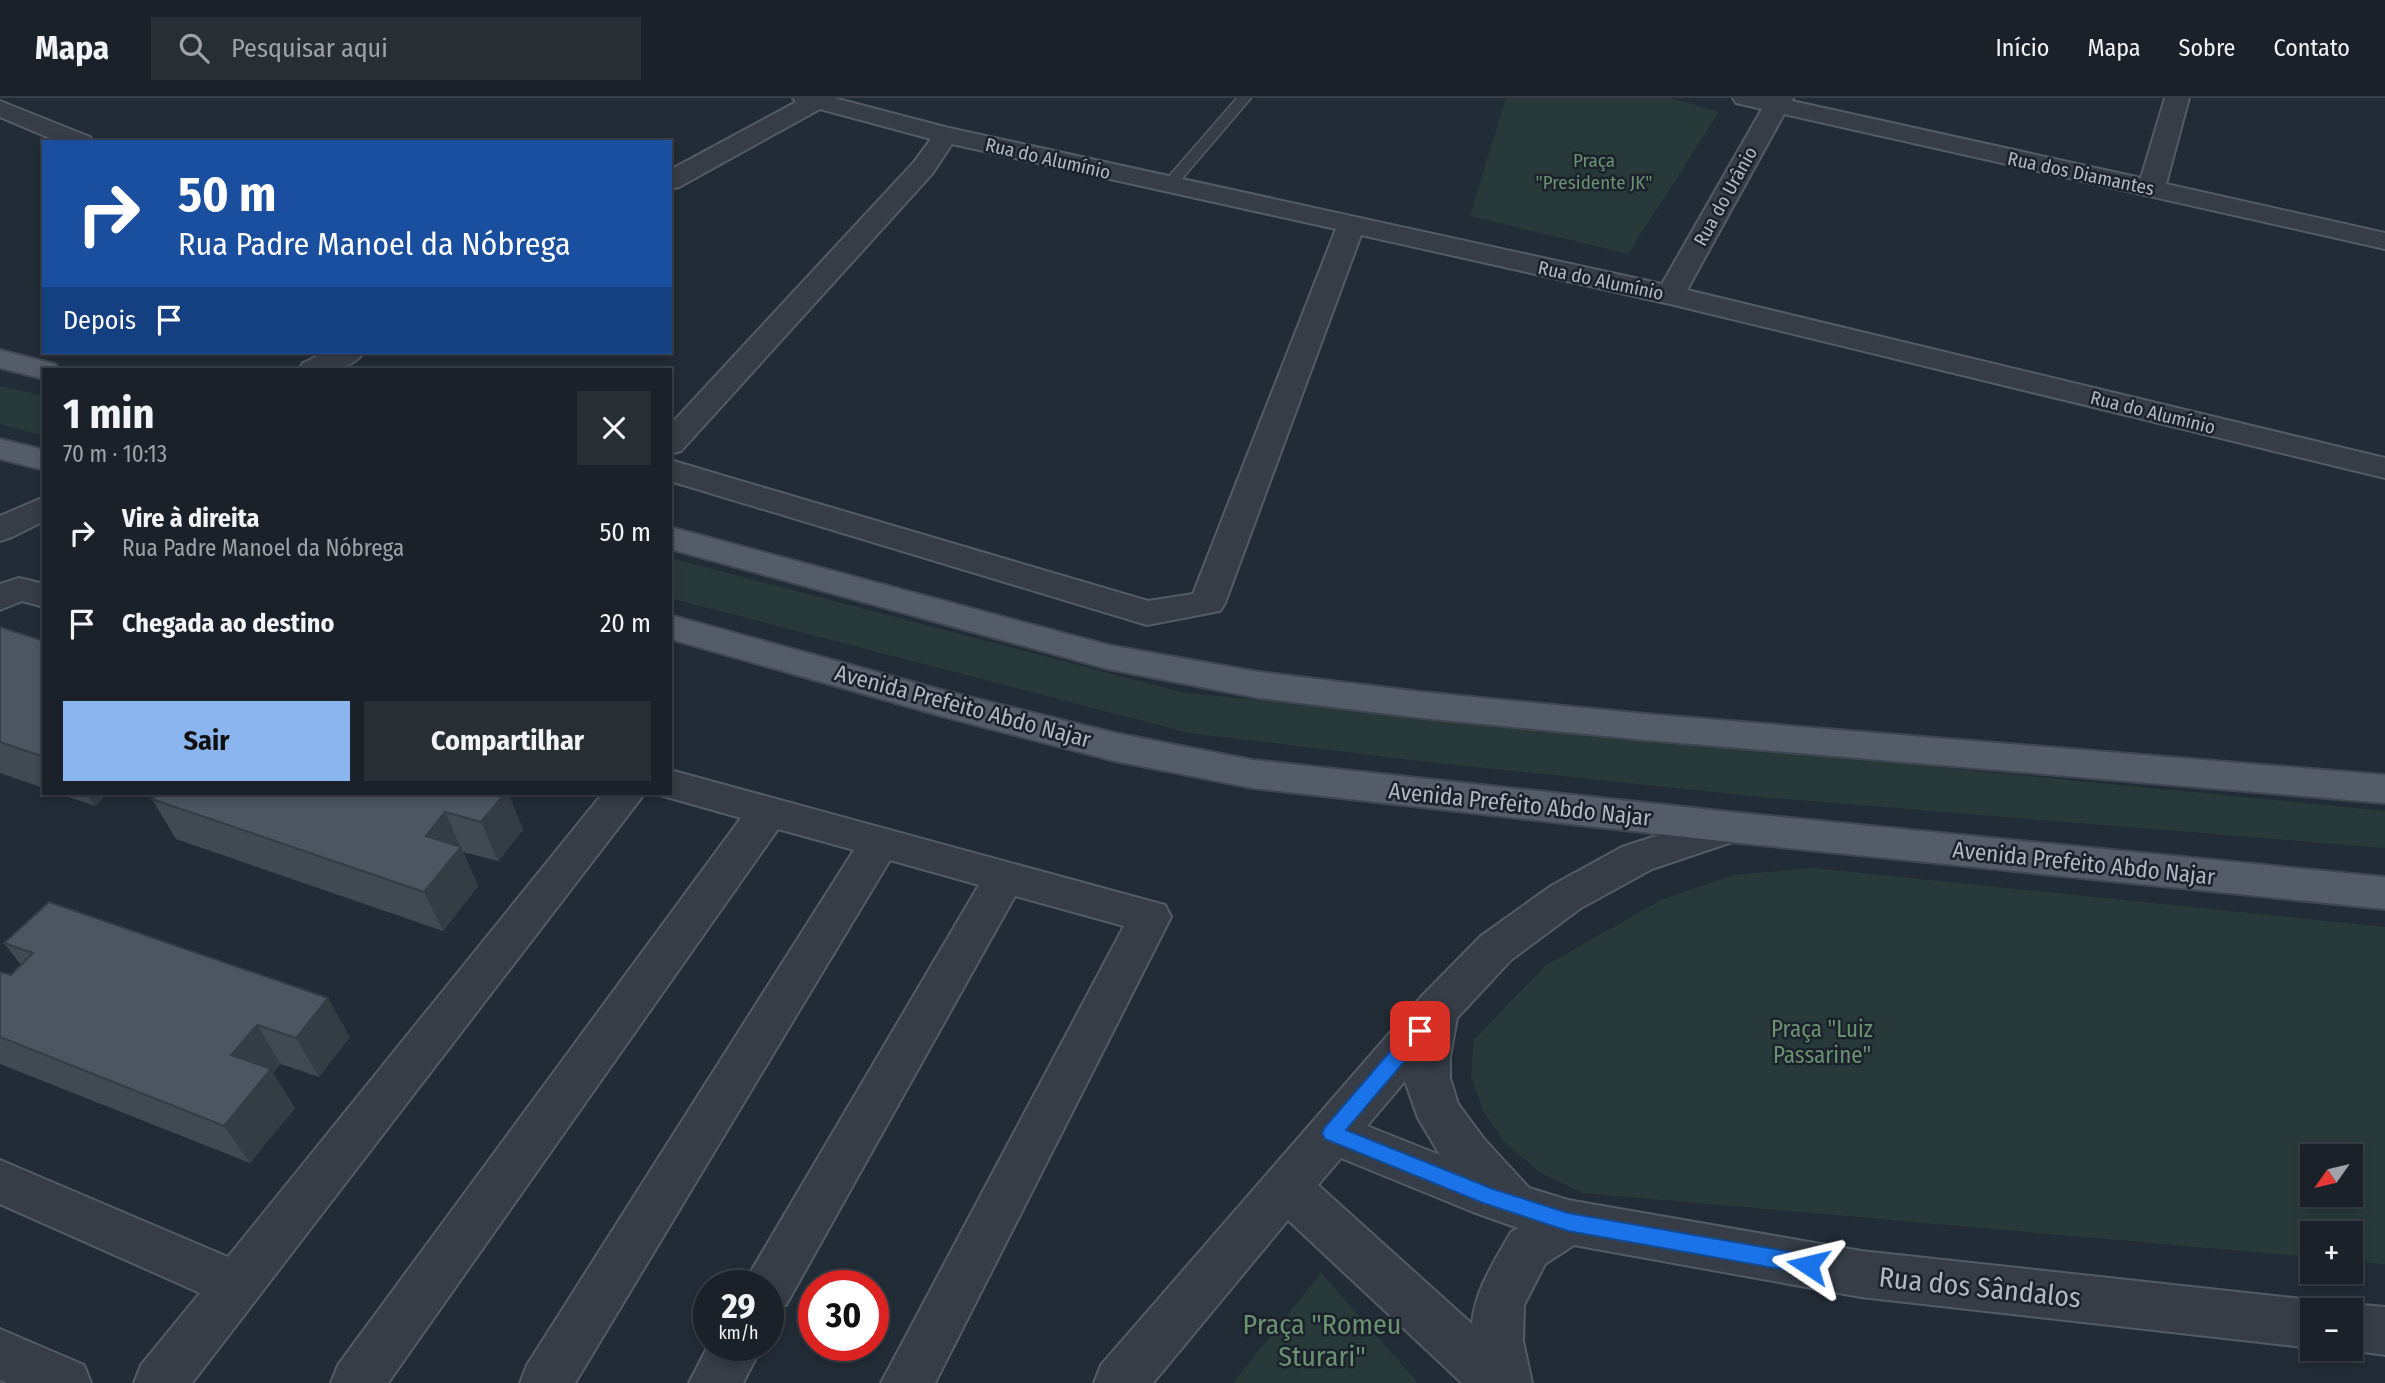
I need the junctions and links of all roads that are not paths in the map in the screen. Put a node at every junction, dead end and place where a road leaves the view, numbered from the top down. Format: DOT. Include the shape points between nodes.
graph roads {
  1 [pos="1244,98"];
  2 [pos="1745,98"];
  3 [pos="2177,98"];
  4 [pos="814,99"];
  5 [pos="1779,102"];
  6 [pos="7,116"];
  7 [pos="946,135"];
  8 [pos="75,140"];
  9 [pos="672,180"];
  10 [pos="1169,185"];
  11 [pos="2151,189"];
  12 [pos="1351,225"];
  13 [pos="2385,241"];
  14 [pos="1670,295"];
  15 [pos="345,354"];
  16 [pos="0,359"];
  17 [pos="316,368"];
  18 [pos="42,370"];
  19 [pos="672,442"];
  20 [pos="0,449"];
  21 [pos="42,460"];
  22 [pos="2385,468"];
  23 [pos="672,471"];
  24 [pos="42,508"];
  25 [pos="0,530"];
  26 [pos="672,539"];
  27 [pos="42,595"];
  28 [pos="0,598"];
  29 [pos="672,628"];
  30 [pos="672,785"];
  31 [pos="2385,789"];
  32 [pos="623,795"];
  33 [pos="767,813"];
  34 [pos="1730,827"];
  35 [pos="880,843"];
  36 [pos="1005,877"];
  37 [pos="2385,893"];
  38 [pos="1437,1010"];
  39 [pos="1332,1133"];
  40 [pos="0,1181"];
  41 [pos="1285,1186"];
  42 [pos="1515,1205"];
  43 [pos="1568,1222"];
  44 [pos="779,1270"];
  45 [pos="237,1285"];
  46 [pos="2300,1323"];
  47 [pos="2363,1329"];
  48 [pos="2385,1331"];
  49 [pos="0,1354"];
  50 [pos="727,1361"];
  51 [pos="65,1383"];
  52 [pos="160,1383"];
  53 [pos="357,1383"];
  54 [pos="546,1383"];
  55 [pos="715,1383"];
  56 [pos="907,1383"];
  57 [pos="1120,1383"];
  58 [pos="1499,1383"];
  59 [pos="1506,1383"];
  1 -- 10 [label="lane"];
  2 -- 5 [label="street, Rua dos Diamantes"];
  3 -- 11 [label="street"];
  4 -- 7 [label="street, Rua do Alumínio"];
  4 -- 9 [label="street"];
  5 -- 11 [label="street, Rua dos Diamantes"];
  5 -- 14 [label="street, Rua do Urânio"];
  6 -- 8 [label="street"];
  7 -- 10 [label="street, Rua do Alumínio"];
  7 -- 19 [label="street" via="923,168"];
  10 -- 12 [label="street, Rua do Alumínio"];
  11 -- 13 [label="street, Rua dos Diamantes"];
  12 -- 14 [label="street, Rua do Alumínio"];
  12 -- 23 [label="street" via="1207,603 1147,613"];
  14 -- 22 [label="street, Rua do Alumínio"];
  15 -- 17 [label="street"];
  16 -- 18 [label="main road"];
  20 -- 21 [label="main road"];
  24 -- 25 [label="street"];
  26 -- 31 [label="main road" via="1108,657 1259,685 1646,727"];
  27 -- 28 [label="street" via="19,589"];
  29 -- 34 [label="main road, Avenida Prefeito Abdo Najar" via="997,718 1253,774"];
  30 -- 33 [label="street"];
  32 -- 45 [label="street"];
  33 -- 35 [label="street"];
  33 -- 53 [label="street"];
  34 -- 37 [label="main road, Avenida Prefeito Abdo Najar"];
  34 -- 38 [label="street" via="1637,858 1566,897 1496,948"];
  35 -- 36 [label="street"];
  35 -- 54 [label="street"];
  36 -- 44 [label="street"];
  36 -- 56 [label="street" via="1150,917"];
  38 -- 39 [label="street"];
  38 -- 42 [label="street" via="1426,1059 1432,1101 1456,1140"];
  39 -- 41 [label="street"];
  39 -- 42 [label="street, Rua dos Sândalos"];
  40 -- 45 [label="street"];
  41 -- 57 [label="street"];
  41 -- 58 [label="street"];
  42 -- 43 [label="street, Rua dos Sândalos"];
  43 -- 46 [label="street, Rua dos Sândalos" via="1861,1274"];
  43 -- 59 [label="street" via="1528,1248 1499,1303 1497,1341"];
  45 -- 52 [label="street"];
  47 -- 48 [label="street"];
  49 -- 51 [label="street"];
  50 -- 55 [label="street"];
}
